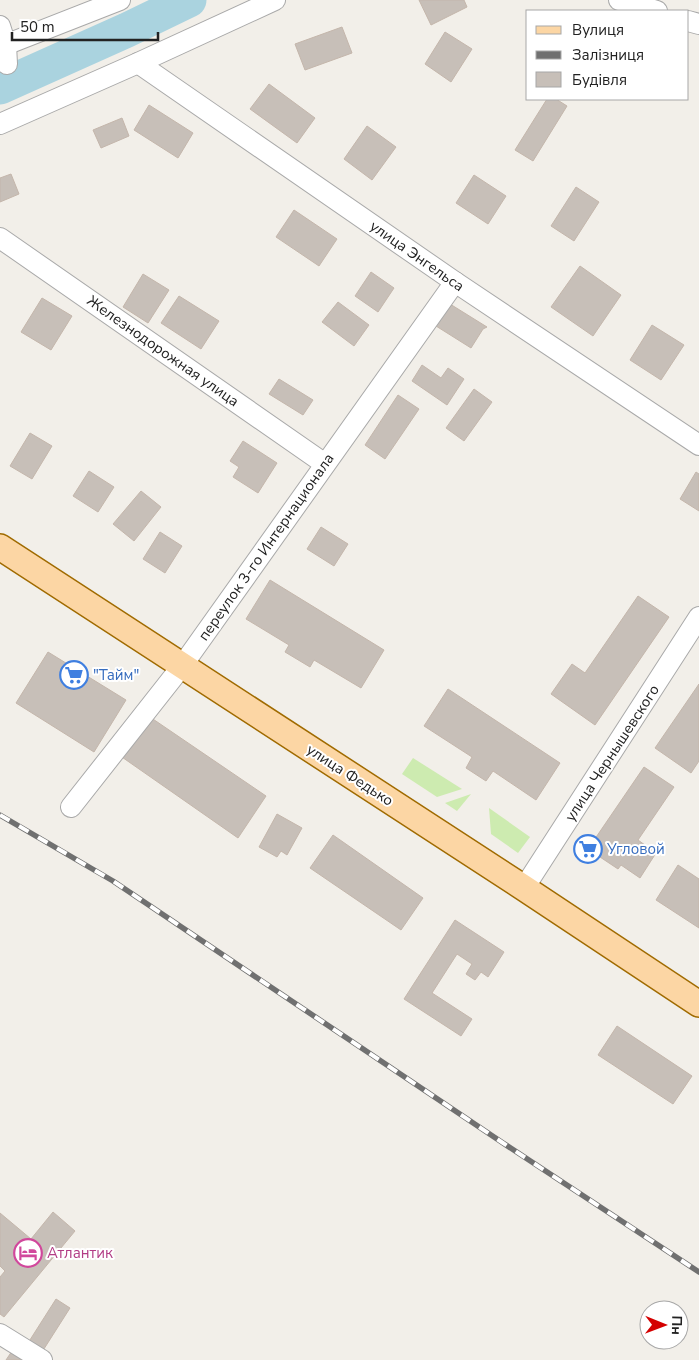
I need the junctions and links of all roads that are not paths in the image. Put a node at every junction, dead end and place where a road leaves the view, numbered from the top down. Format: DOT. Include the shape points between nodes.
graph roads {
  1 [pos="120,0"];
  2 [pos="275,0"];
  3 [pos="619,0"];
  4 [pos="654,10"];
  5 [pos="3,46"];
  6 [pos="138,63"];
  7 [pos="0,124"];
  8 [pos="0,238"];
  9 [pos="454,282"];
  10 [pos="699,445"];
  11 [pos="325,464"];
  12 [pos="0,547"];
  13 [pos="699,617"];
  14 [pos="182,666"];
  15 [pos="71,807"];
  16 [pos="524,888"];
  17 [pos="699,1004"];
  18 [pos="0,1334"];
  19 [pos="42,1360"];
  1 -- 5 [label="street"];
  2 -- 6 [label="street"];
  3 -- 4 [label="street"];
  6 -- 7 [label="street"];
  6 -- 9 [label="street, улица Энгельса"];
  8 -- 11 [label="street, Железнодорожная улица"];
  9 -- 10 [label="street, улица Энгельса"];
  9 -- 11 [label="street, переулок 3-го Интернационала"];
  11 -- 14 [label="street, переулок 3-го Интернационала"];
  12 -- 14 [label="main road, улица Федько"];
  13 -- 16 [label="street, улица Чернышевского"];
  14 -- 15 [label="street, переулок 3-го Интернационала"];
  14 -- 16 [label="main road, улица Федько"];
  16 -- 17 [label="main road, улица Федько"];
  18 -- 19 [label="street"];
}
